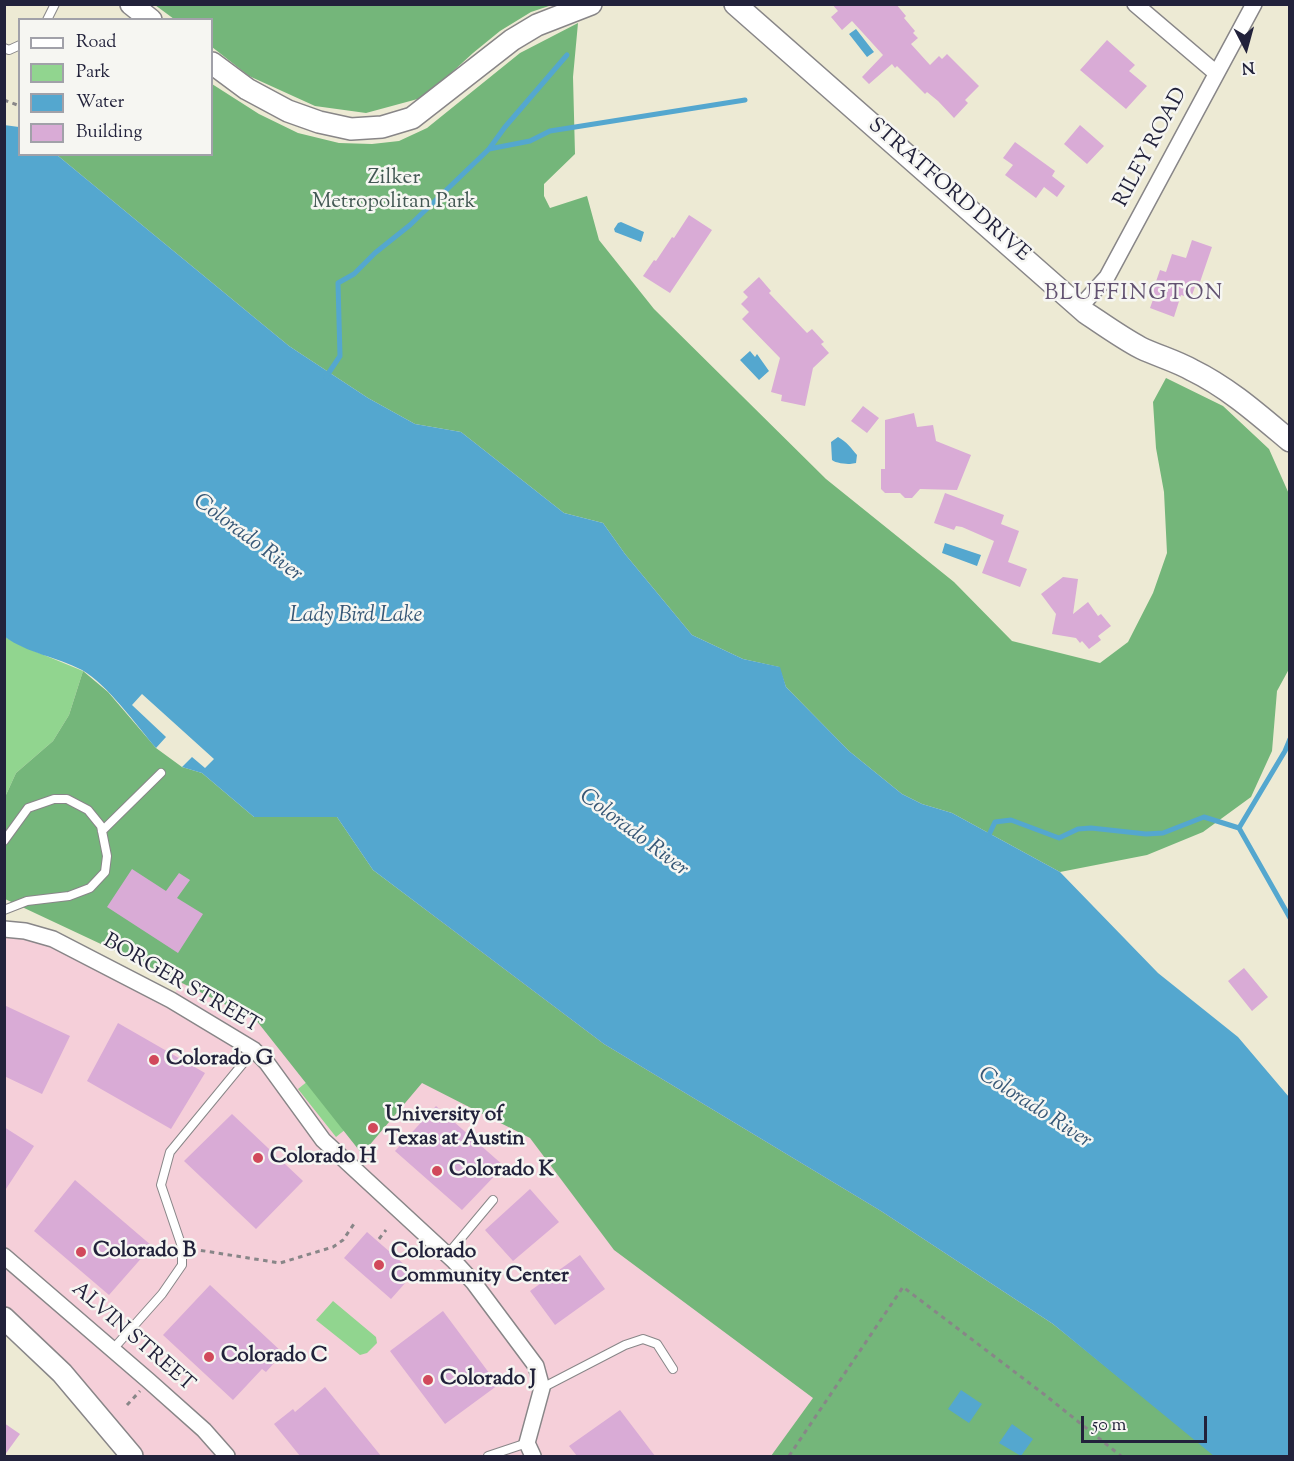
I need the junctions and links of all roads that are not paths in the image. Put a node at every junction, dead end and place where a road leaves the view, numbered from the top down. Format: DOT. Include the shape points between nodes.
graph roads {
  1 [pos="55,4"];
  2 [pos="131,4"];
  3 [pos="591,4"];
  4 [pos="735,4"];
  5 [pos="1135,4"];
  6 [pos="1254,4"];
  7 [pos="48,18"];
  8 [pos="148,18"];
  9 [pos="18,46"];
  10 [pos="4,48"];
  11 [pos="213,64"];
  12 [pos="1216,73"];
  13 [pos="1080,307"];
  14 [pos="1290,441"];
  15 [pos="161,773"];
  16 [pos="102,831"];
  17 [pos="4,841"];
  18 [pos="4,910"];
  19 [pos="4,929"];
  20 [pos="254,1050"];
  21 [pos="493,1200"];
  22 [pos="447,1255"];
  23 [pos="4,1256"];
  24 [pos="4,1318"];
  25 [pos="114,1348"];
  26 [pos="673,1369"];
  27 [pos="542,1388"];
  28 [pos="530,1450"];
  29 [pos="132,1456"];
  30 [pos="227,1456"];
  31 [pos="488,1456"];
  1 -- 7 [label="lane"];
  2 -- 8 [label="street"];
  3 -- 11 [label="street" via="537,25 412,118 382,127 351,129 308,119 247,89"];
  4 -- 13 [label="street, STRATFORD DRIVE"];
  5 -- 12 [label="street"];
  6 -- 12 [label="street, RILEY ROAD"];
  9 -- 10 [label="lane"];
  12 -- 13 [label="street, RILEY ROAD" via="1107,277"];
  13 -- 14 [label="street, STRATFORD DRIVE" via="1141,347 1223,388"];
  15 -- 16 [label="lane"];
  16 -- 17 [label="lane" via="88,810 67,799 54,799 28,808"];
  16 -- 18 [label="lane" via="107,856 105,872 90,888 69,896 27,901"];
  19 -- 20 [label="street, BORGER STREET" via="53,939 171,1000"];
  20 -- 22 [label="street, BORGER STREET" via="323,1140"];
  20 -- 25 [label="lane" via="170,1152 161,1185 182,1247 182,1265"];
  21 -- 22 [label="lane"];
  22 -- 27 [label="street, BORGER STREET" via="474,1283 536,1366"];
  23 -- 25 [label="street, ALVIN STREET"];
  24 -- 29 [label="street" via="62,1373"];
  25 -- 30 [label="street, ALVIN STREET"];
  26 -- 27 [label="lane" via="657,1344 644,1339"];
  27 -- 28 [label="street"];
  28 -- 31 [label="lane"];
}
